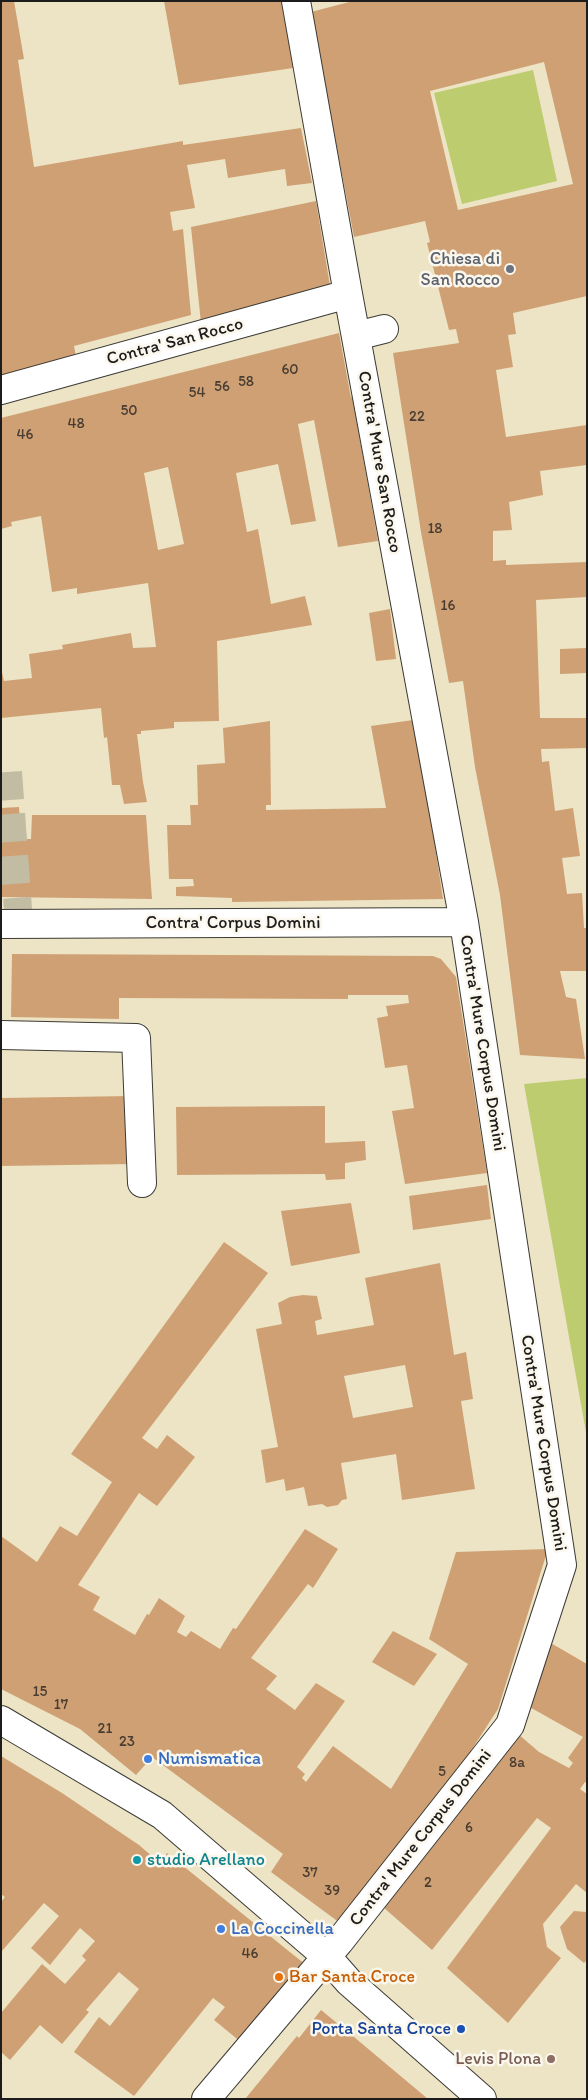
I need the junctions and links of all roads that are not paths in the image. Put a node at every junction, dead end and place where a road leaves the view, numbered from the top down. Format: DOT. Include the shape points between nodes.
graph roads {
  1 [pos="296,1"];
  2 [pos="348,294"];
  3 [pos="384,329"];
  4 [pos="356,336"];
  5 [pos="1,390"];
  6 [pos="464,922"];
  7 [pos="1,924"];
  8 [pos="1,1034"];
  9 [pos="142,1183"];
  10 [pos="1,1720"];
  11 [pos="327,1956"];
  12 [pos="206,2099"];
  13 [pos="482,2099"];
  1 -- 2 [label="street, Contra' Mure San Rocco"];
  2 -- 4 [label="street, Contra' Mure San Rocco"];
  2 -- 5 [label="street, Contra' San Rocco"];
  3 -- 4 [label="street"];
  4 -- 6 [label="street, Contra' Mure San Rocco"];
  6 -- 7 [label="street, Contra' Corpus Domini"];
  6 -- 11 [label="street, Contra' Mure Corpus Domini" via="562,1565 510,1724"];
  8 -- 9 [label="street" via="136,1038"];
  10 -- 11 [label="street" via="162,1815"];
  11 -- 12 [label="street, Contra' Mure Corpus Domini"];
  11 -- 13 [label="street" via="349,1982"];
}
